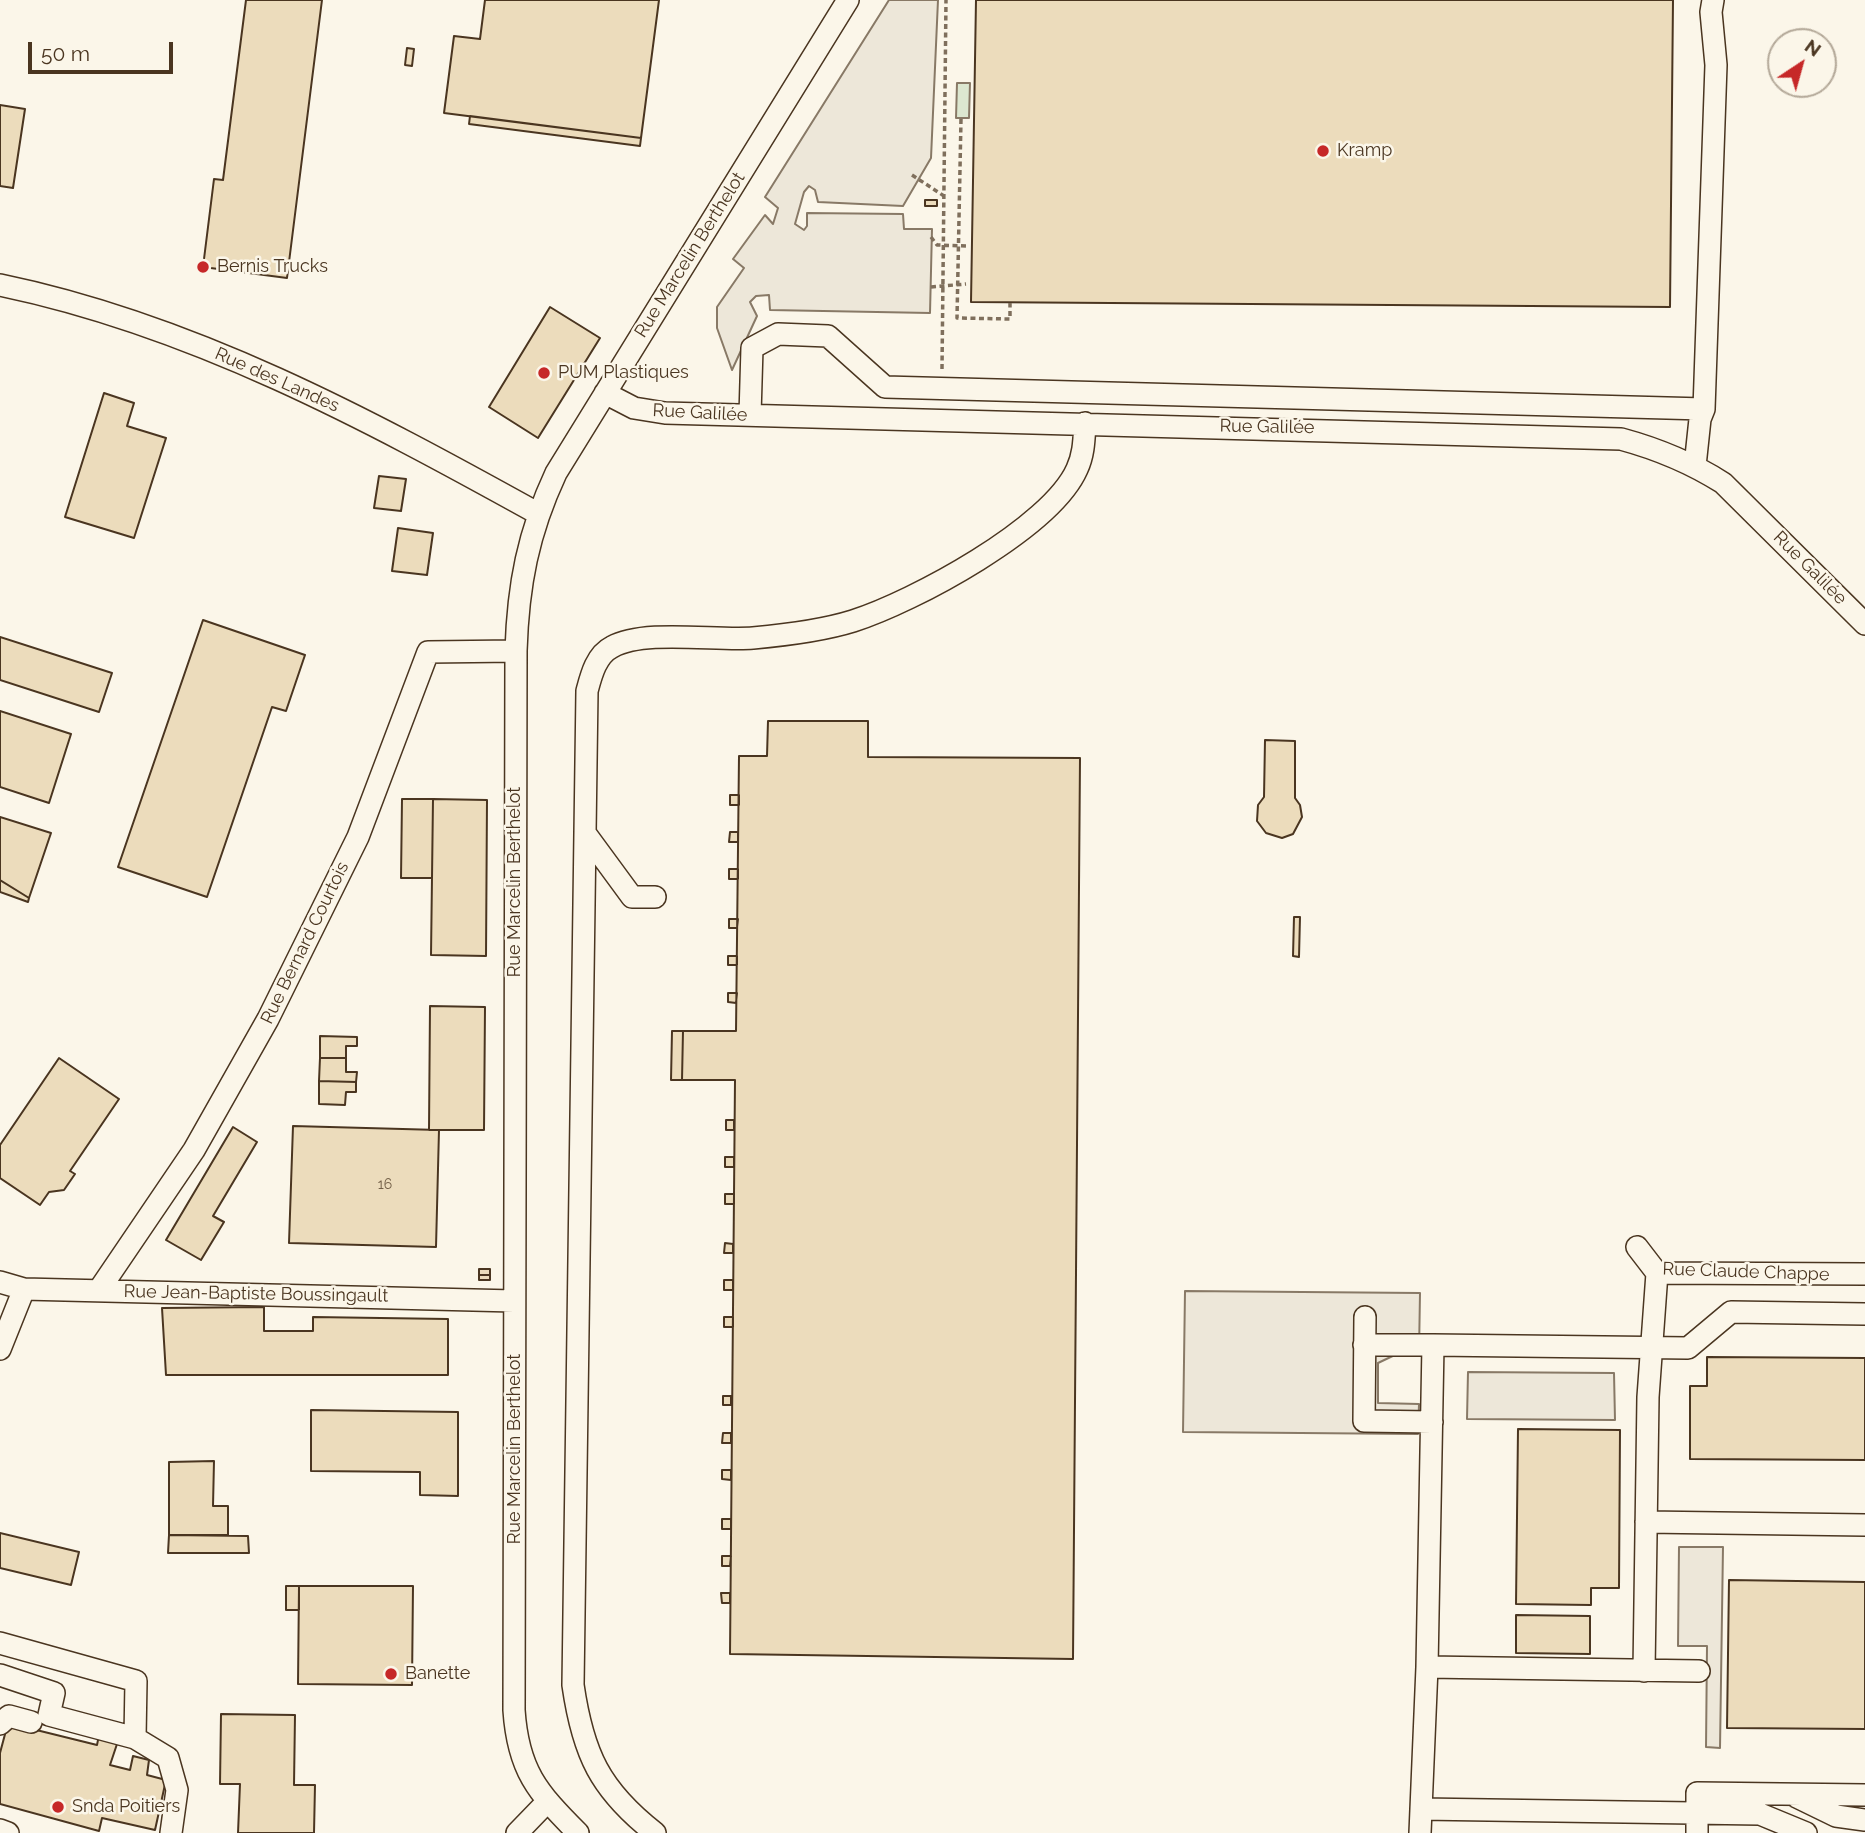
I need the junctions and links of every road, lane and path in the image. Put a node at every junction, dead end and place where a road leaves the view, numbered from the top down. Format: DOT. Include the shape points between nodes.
graph roads {
  1 [pos="848,0"];
  2 [pos="946,0"];
  3 [pos="1713,0"];
  4 [pos="961,119"];
  5 [pos="912,175"];
  6 [pos="944,196"];
  7 [pos="932,237"];
  8 [pos="943,245"];
  9 [pos="959,245"];
  10 [pos="967,246"];
  11 [pos="943,284"];
  12 [pos="958,284"];
  13 [pos="966,284"];
  14 [pos="0,285"];
  15 [pos="931,287"];
  16 [pos="1010,303"];
  17 [pos="942,388"];
  18 [pos="605,393"];
  19 [pos="1704,409"];
  20 [pos="750,415"];
  21 [pos="1085,423"];
  22 [pos="1695,466"];
  23 [pos="537,513"];
  24 [pos="1865,624"];
  25 [pos="516,652"];
  26 [pos="585,832"];
  27 [pos="655,897"];
  28 [pos="1637,1247"];
  29 [pos="1657,1273"];
  30 [pos="1865,1274"];
  31 [pos="0,1282"];
  32 [pos="24,1289"];
  33 [pos="99,1290"];
  34 [pos="514,1301"];
  35 [pos="1865,1314"];
  36 [pos="1365,1317"];
  37 [pos="1364,1345"];
  38 [pos="1433,1345"];
  39 [pos="1651,1348"];
  40 [pos="0,1349"];
  41 [pos="1432,1422"];
  42 [pos="1646,1522"];
  43 [pos="1865,1525"];
  44 [pos="0,1643"];
  45 [pos="1427,1667"];
  46 [pos="1644,1671"];
  47 [pos="1699,1671"];
  48 [pos="0,1675"];
  49 [pos="31,1722"];
  50 [pos="0,1724"];
  51 [pos="135,1738"];
  52 [pos="1792,1794"];
  53 [pos="1865,1795"];
  54 [pos="547,1802"];
  55 [pos="1760,1804"];
  56 [pos="1421,1809"];
  57 [pos="1865,1820"];
  58 [pos="1697,1823"];
  59 [pos="0,1830"];
  60 [pos="8,1833"];
  61 [pos="171,1833"];
  62 [pos="517,1833"];
  63 [pos="578,1833"];
  64 [pos="655,1833"];
  65 [pos="1420,1833"];
  66 [pos="1806,1833"];
  1 -- 18 [label="street, Rue Marcelin Berthelot"];
  2 -- 6 [label="path"];
  3 -- 19 [label="street" via="1716,65"];
  4 -- 9 [label="path"];
  5 -- 6 [label="path"];
  6 -- 8 [label="path"];
  7 -- 8 [label="path" via="937,245"];
  8 -- 9 [label="path"];
  8 -- 11 [label="path"];
  9 -- 10 [label="path"];
  9 -- 12 [label="path"];
  11 -- 12 [label="path"];
  11 -- 15 [label="path"];
  11 -- 17 [label="path"];
  12 -- 13 [label="path"];
  12 -- 16 [label="path" via="957,318 1010,318"];
  14 -- 23 [label="street, Rue des Landes" via="82,306 216,352 390,432"];
  17 -- 19 [label="street"];
  17 -- 20 [label="street" via="886,387 828,336 778,334 752,348"];
  18 -- 20 [label="street, Rue Galilée" via="649,411"];
  18 -- 23 [label="street, Rue Marcelin Berthelot"];
  19 -- 22 [label="street"];
  20 -- 21 [label="street, Rue Galilée"];
  21 -- 22 [label="street, Rue Galilée" via="1620,439 1660,449"];
  21 -- 26 [label="street" via="1077,470 1055,498 1016,534 919,593 853,621 805,632 752,638 632,639 609,648 593,668 587,691"];
  22 -- 24 [label="street, Rue Galilée" via="1745,503"];
  23 -- 25 [label="street, Rue Marcelin Berthelot" via="523,569"];
  25 -- 33 [label="street, Rue Bernard Courtois" via="428,652 358,837 268,1019 194,1150"];
  25 -- 34 [label="street, Rue Marcelin Berthelot"];
  26 -- 27 [label="street" via="632,897"];
  26 -- 64 [label="street" via="573,1685 587,1753 603,1783"];
  28 -- 29 [label="street, Rue Claude Chappe"];
  29 -- 30 [label="street, Rue Claude Chappe"];
  29 -- 39 [label="street"];
  31 -- 32 [label="street, Rue Jean-Baptiste Boussingault"];
  32 -- 33 [label="street, Rue Jean-Baptiste Boussingault"];
  32 -- 40 [label="street"];
  33 -- 34 [label="street, Rue Jean-Baptiste Boussingault"];
  34 -- 54 [label="street, Rue Marcelin Berthelot" via="516,1736 522,1763"];
  35 -- 39 [label="street" via="1731,1312 1688,1348"];
  36 -- 37 [label="street"];
  37 -- 38 [label="street"];
  37 -- 41 [label="street" via="1364,1421"];
  38 -- 39 [label="street"];
  38 -- 41 [label="street"];
  39 -- 42 [label="street" via="1639,1397"];
  41 -- 45 [label="street"];
  42 -- 43 [label="street"];
  42 -- 46 [label="street"];
  44 -- 51 [label="street" via="136,1681"];
  45 -- 46 [label="street"];
  45 -- 56 [label="street"];
  46 -- 47 [label="street"];
  48 -- 51 [label="street" via="54,1693 49,1715"];
  49 -- 50 [label="street" via="9,1716"];
  51 -- 61 [label="street" via="168,1758 177,1790"];
  52 -- 53 [label="street"];
  52 -- 55 [label="street"];
  52 -- 57 [label="street" via="1836,1816"];
  54 -- 62 [label="street"];
  54 -- 63 [label="street, Rue Marcelin Berthelot"];
  55 -- 58 [label="street" via="1698,1793"];
  55 -- 66 [label="street"];
  56 -- 58 [label="street"];
  56 -- 65 [label="street"];
  59 -- 60 [label="street"];
}
